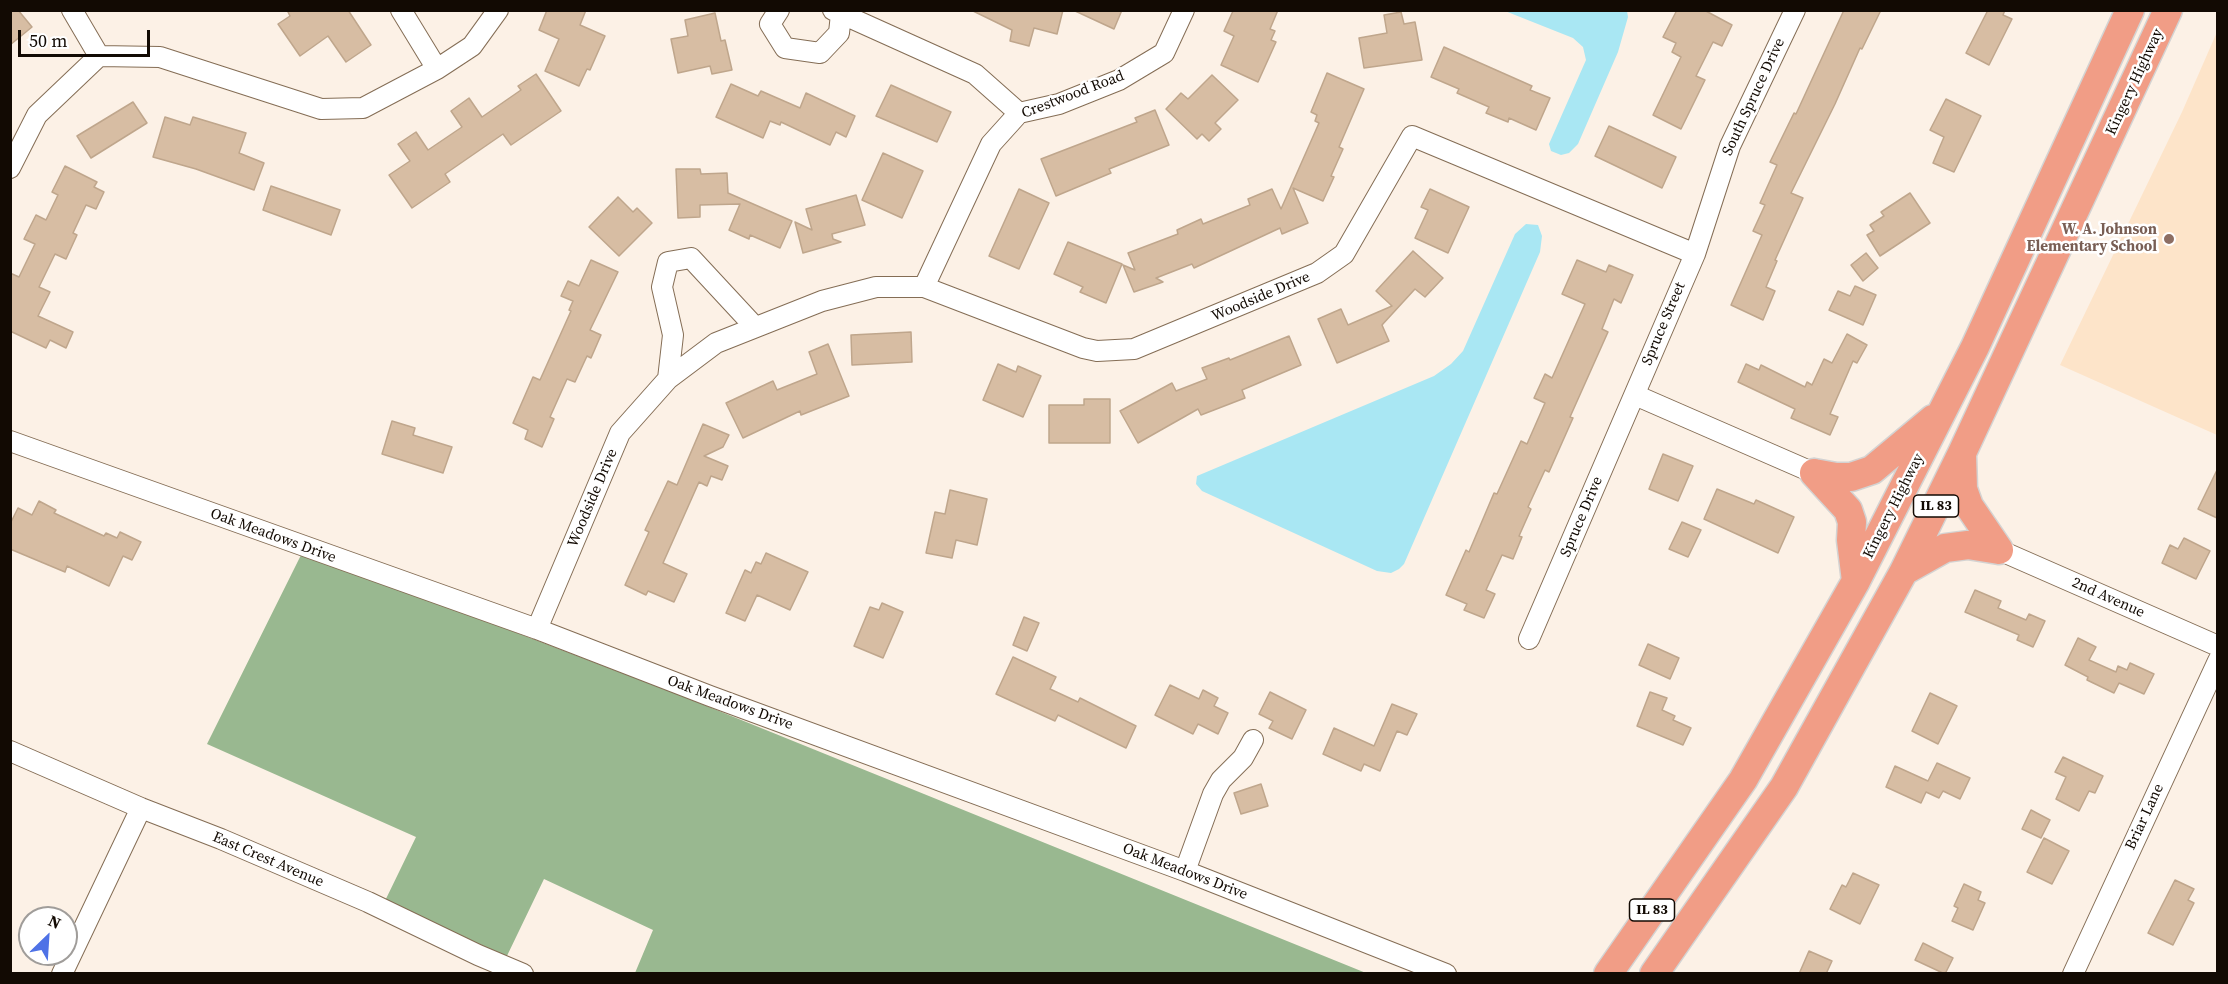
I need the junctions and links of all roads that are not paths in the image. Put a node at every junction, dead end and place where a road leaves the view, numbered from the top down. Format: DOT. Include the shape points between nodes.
graph roads {
  1 [pos="72,10"];
  2 [pos="401,10"];
  3 [pos="498,10"];
  4 [pos="779,10"];
  5 [pos="1184,10"];
  6 [pos="1795,10"];
  7 [pos="2130,10"];
  8 [pos="2168,10"];
  9 [pos="837,12"];
  10 [pos="99,56"];
  11 [pos="437,69"];
  12 [pos="1019,113"];
  13 [pos="10,168"];
  14 [pos="1695,254"];
  15 [pos="924,287"];
  16 [pos="755,327"];
  17 [pos="668,379"];
  18 [pos="1635,396"];
  19 [pos="1944,408"];
  20 [pos="10,441"];
  21 [pos="1962,453"];
  22 [pos="1814,473"];
  23 [pos="1999,550"];
  24 [pos="1904,571"];
  25 [pos="1856,581"];
  26 [pos="537,629"];
  27 [pos="1529,639"];
  28 [pos="2217,646"];
  29 [pos="2217,661"];
  30 [pos="1253,740"];
  31 [pos="10,751"];
  32 [pos="141,808"];
  33 [pos="1185,871"];
  34 [pos="62,974"];
  35 [pos="523,974"];
  36 [pos="1446,974"];
  37 [pos="1608,974"];
  38 [pos="1654,974"];
  39 [pos="2073,974"];
  1 -- 10 [label="street"];
  2 -- 11 [label="street"];
  3 -- 11 [label="street" via="472,46"];
  4 -- 9 [label="street" via="770,24 784,48 820,53 839,33"];
  5 -- 12 [label="street, Crestwood Road" via="1164,52 1119,80 1059,104"];
  6 -- 14 [label="street, South Spruce Drive" via="1730,146"];
  7 -- 19 [label="highway, Kingery Highway / IL 83"];
  8 -- 21 [label="highway, Kingery Highway / IL 83"];
  9 -- 12 [label="street" via="975,74"];
  10 -- 11 [label="street" via="160,57 321,109 363,108"];
  10 -- 13 [label="street" via="37,115"];
  12 -- 15 [label="street, Crestwood Road" via="991,144"];
  14 -- 15 [label="street, Woodside Drive" via="1412,136 1344,254 1317,273 1134,349 1083,348"];
  14 -- 18 [label="street, Spruce Street"];
  15 -- 16 [label="street, Woodside Drive" via="876,287 822,301"];
  16 -- 17 [label="street, Woodside Drive" via="716,343"];
  16 -- 17 [label="street" via="691,258 668,262 663,287 673,335"];
  17 -- 26 [label="street, Woodside Drive" via="620,434"];
  18 -- 22 [label="street"];
  18 -- 27 [label="street, Spruce Drive"];
  19 -- 22 [label="highway" via="1872,470 1851,477"];
  19 -- 25 [label="highway, Kingery Highway / IL 83"];
  20 -- 26 [label="street, Oak Meadows Drive"];
  21 -- 23 [label="highway" via="1963,489 1969,506"];
  21 -- 24 [label="highway, Kingery Highway / IL 83"];
  22 -- 25 [label="highway" via="1848,510"];
  23 -- 24 [label="highway" via="1968,545 1945,548"];
  23 -- 28 [label="street, 2nd Avenue"];
  24 -- 38 [label="highway, Kingery Highway / IL 83" via="1784,787"];
  25 -- 37 [label="highway, Kingery Highway / IL 83" via="1743,780"];
  26 -- 33 [label="street, Oak Meadows Drive"];
  29 -- 39 [label="street, Briar Lane"];
  30 -- 33 [label="street" via="1213,794"];
  31 -- 32 [label="street, East Crest Avenue"];
  32 -- 34 [label="street"];
  32 -- 35 [label="street, East Crest Avenue" via="368,902"];
  33 -- 36 [label="street, Oak Meadows Drive"];
}
